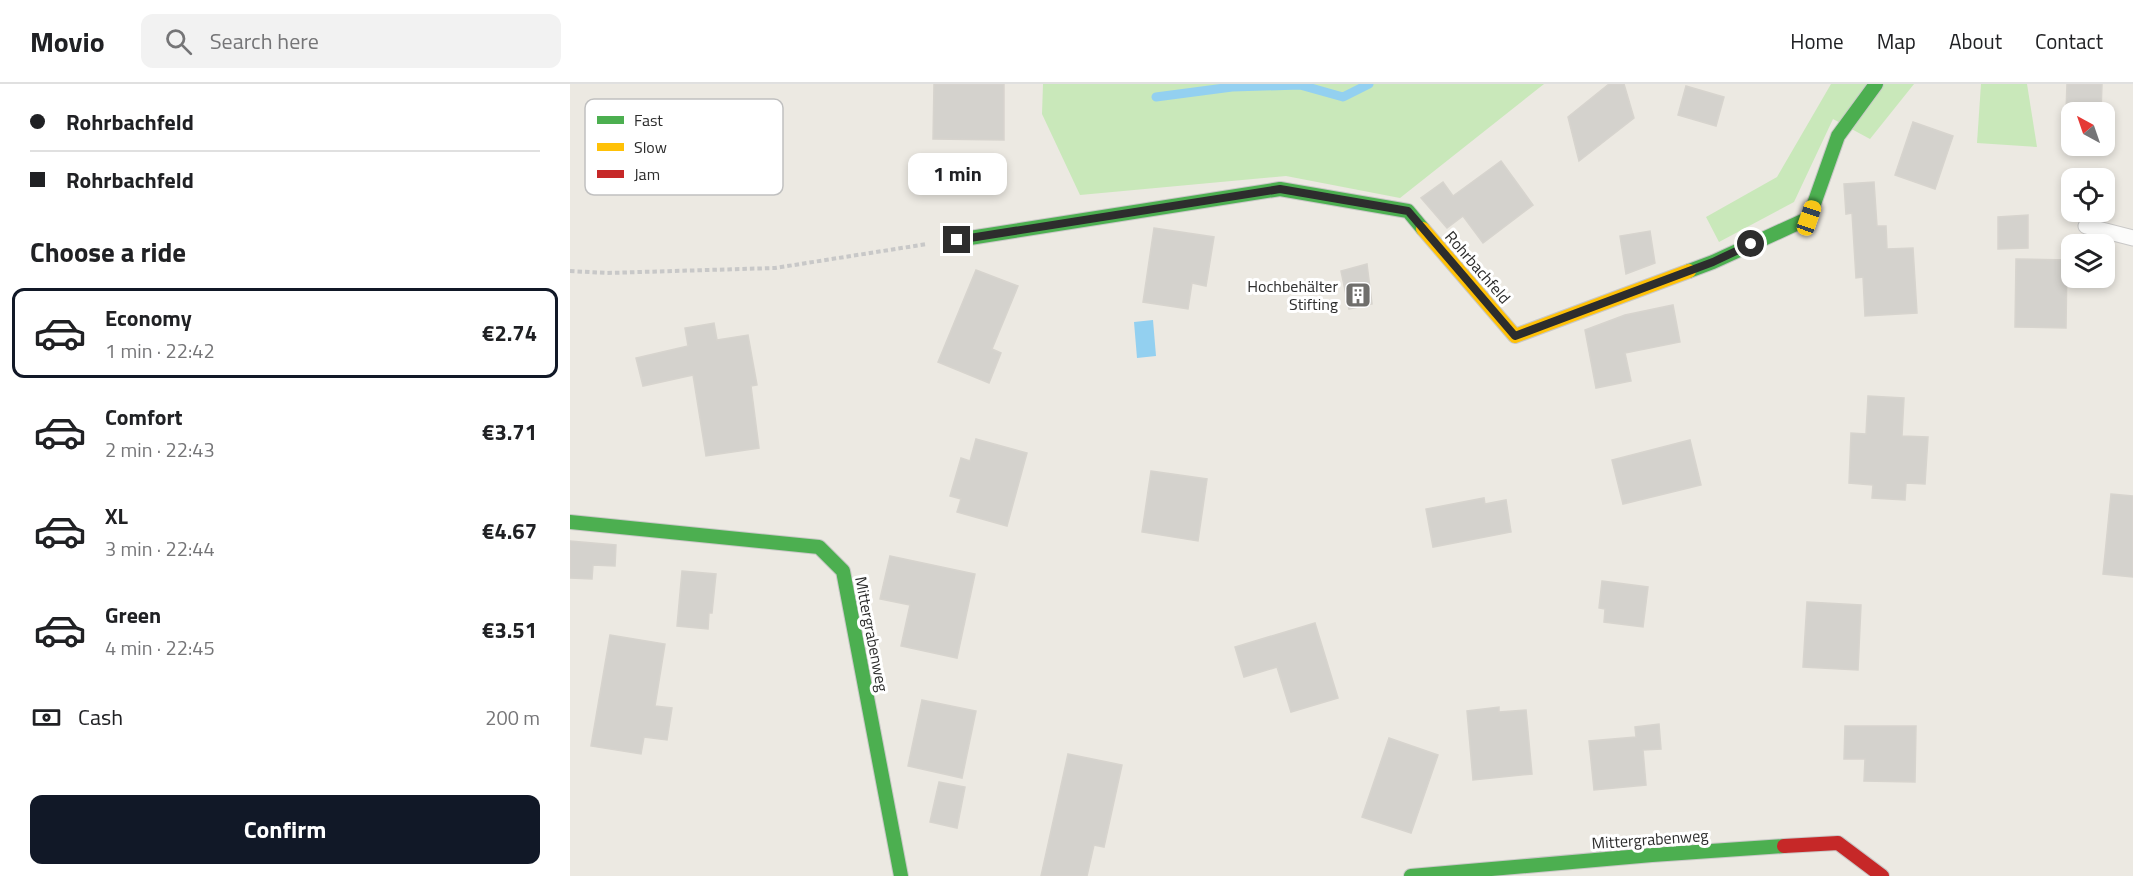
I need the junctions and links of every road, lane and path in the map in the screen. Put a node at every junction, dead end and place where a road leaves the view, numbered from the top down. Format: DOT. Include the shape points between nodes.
graph roads {
  1 [pos="1876,84"];
  2 [pos="2086,226"];
  3 [pos="2133,238"];
  4 [pos="957,240"];
  5 [pos="570,271"];
  6 [pos="570,522"];
  7 [pos="902,876"];
  8 [pos="1411,876"];
  9 [pos="1882,876"];
  1 -- 4 [label="street, Rohrbachfeld" via="1838,136 1809,218 1713,262 1515,336 1408,211 1379,206 1280,189"];
  2 -- 3 [label="lane"];
  4 -- 5 [label="path" via="775,268"];
  6 -- 7 [label="street, Mittergrabenweg" via="819,547 843,571"];
  8 -- 9 [label="street, Mittergrabenweg" via="1838,843"];
}
